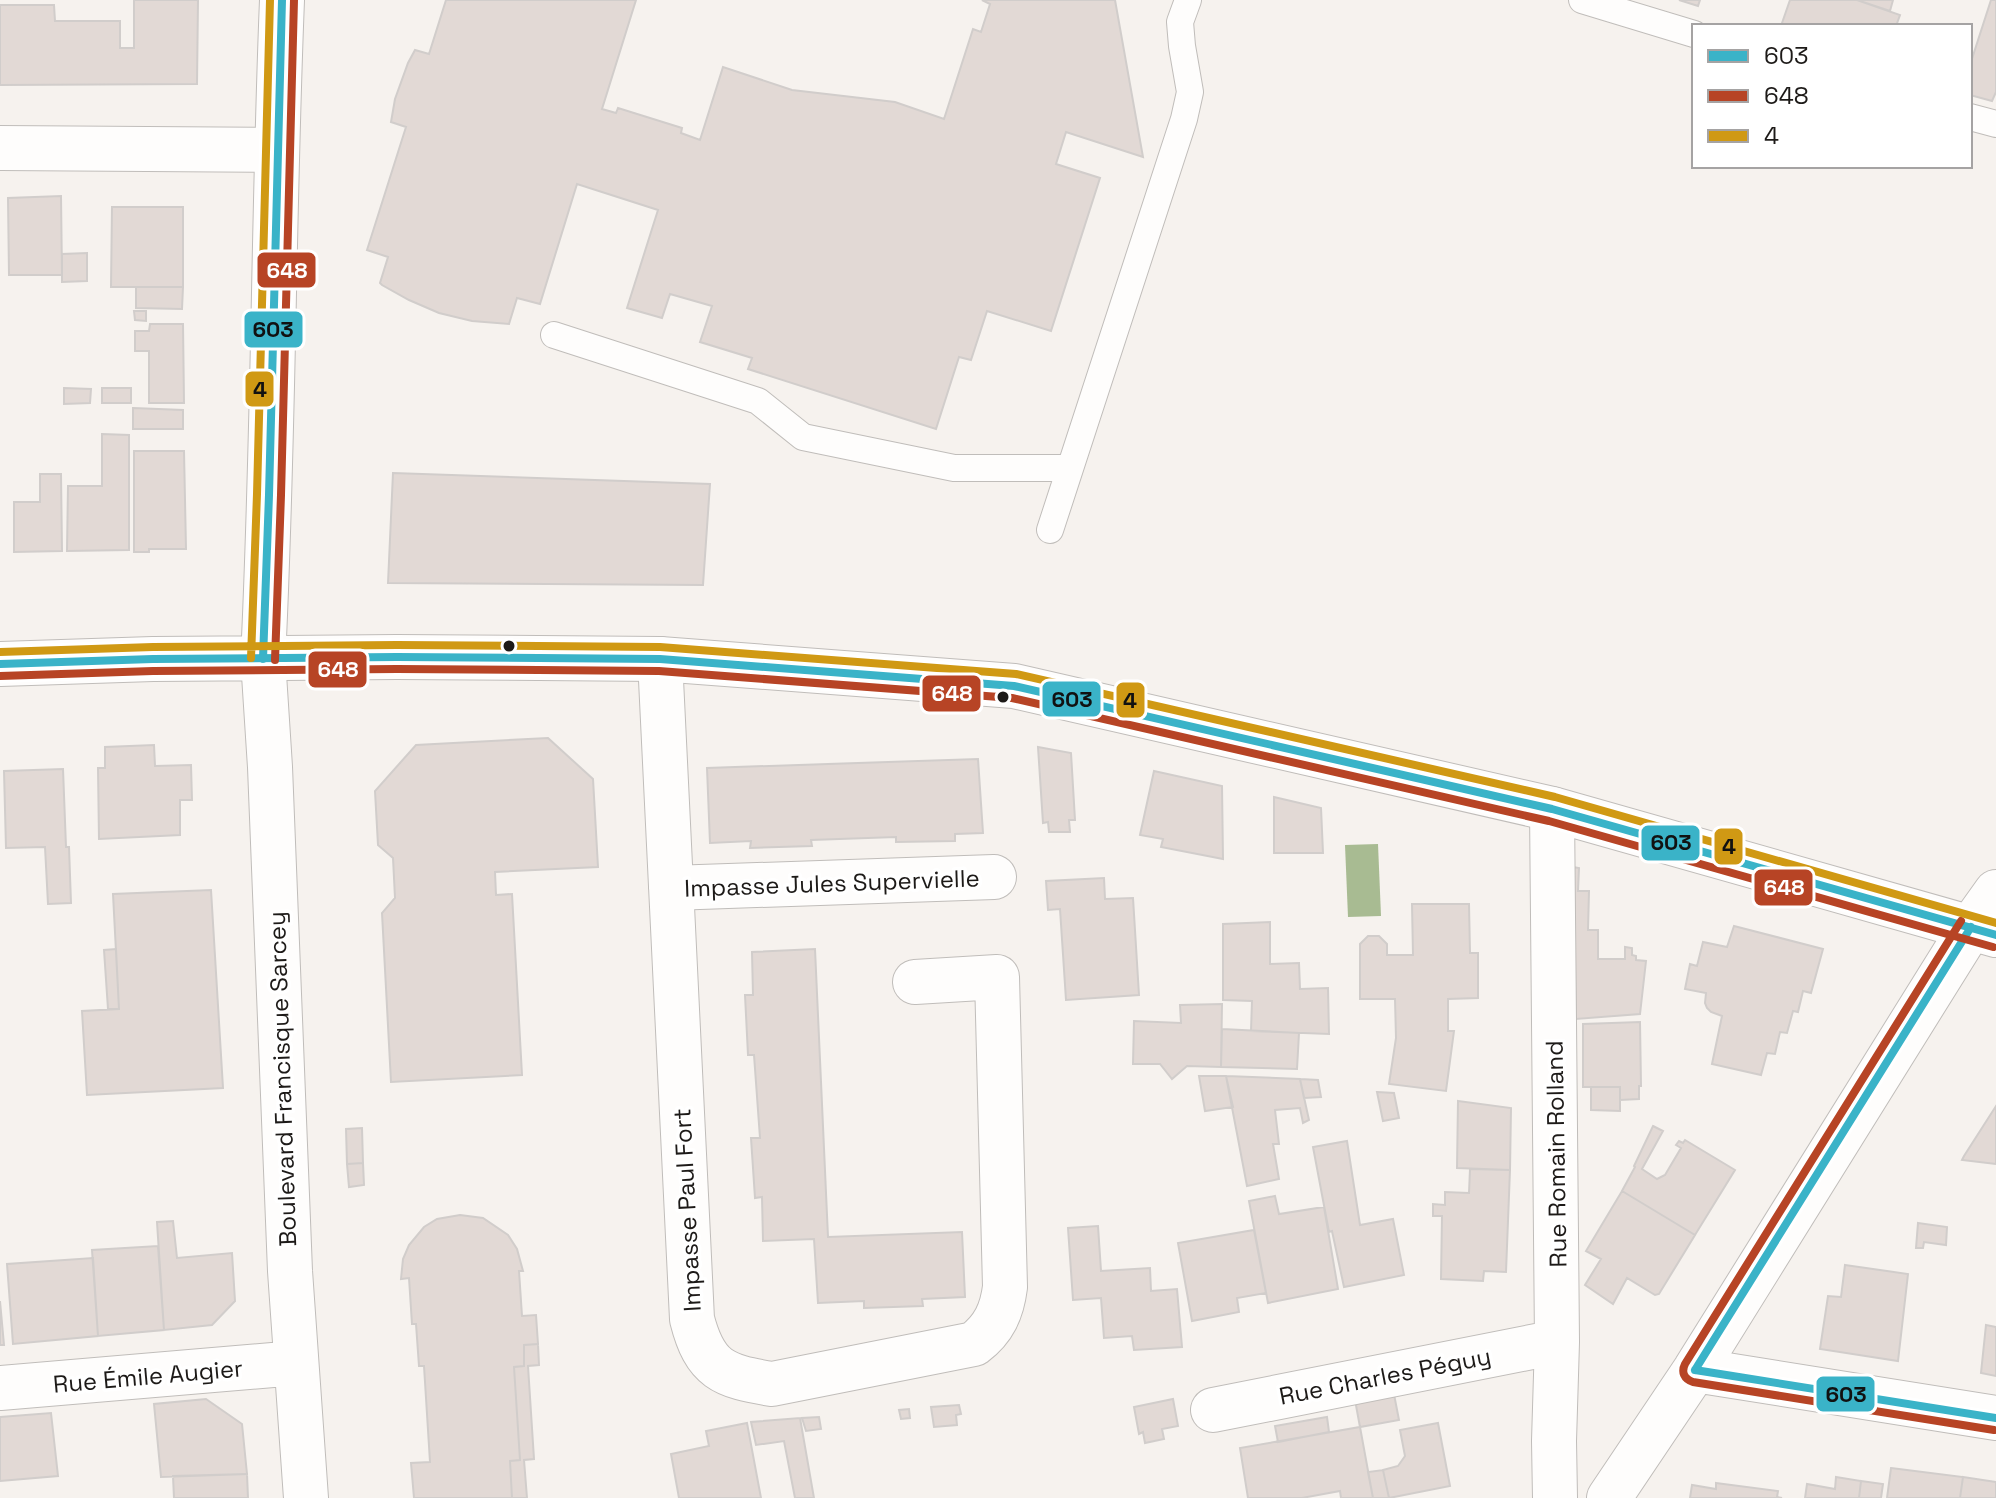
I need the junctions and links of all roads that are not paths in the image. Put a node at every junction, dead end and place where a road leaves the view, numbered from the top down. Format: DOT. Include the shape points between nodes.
graph roads {
  1 [pos="282,0"];
  2 [pos="1188,0"];
  3 [pos="1582,0"];
  4 [pos="1692,33"];
  5 [pos="1972,118"];
  6 [pos="1996,124"];
  7 [pos="0,148"];
  8 [pos="276,150"];
  9 [pos="554,335"];
  10 [pos="1070,468"];
  11 [pos="1050,530"];
  12 [pos="263,659"];
  13 [pos="660,659"];
  14 [pos="0,664"];
  15 [pos="1552,809"];
  16 [pos="994,877"];
  17 [pos="671,888"];
  18 [pos="1996,892"];
  19 [pos="1984,931"];
  20 [pos="915,982"];
  21 [pos="1557,1342"];
  22 [pos="296,1363"];
  23 [pos="1695,1370"];
  24 [pos="0,1388"];
  25 [pos="1213,1410"];
  26 [pos="1996,1418"];
  27 [pos="306,1498"];
  28 [pos="1555,1498"];
  29 [pos="1609,1498"];
  1 -- 8 [label="street, Boulevard Francisque Sarcey"];
  2 -- 10 [label="lane" via="1180,22 1190,92 1184,119"];
  3 -- 4 [label="lane"];
  5 -- 6 [label="lane"];
  7 -- 8 [label="street"];
  8 -- 12 [label="street, Boulevard Francisque Sarcey"];
  9 -- 10 [label="lane" via="758,401 803,437 954,468"];
  10 -- 11 [label="lane"];
  12 -- 13 [label="street"];
  12 -- 14 [label="street"];
  12 -- 22 [label="street, Boulevard Francisque Sarcey"];
  13 -- 15 [label="street" via="1014,686"];
  13 -- 17 [label="street, Impasse Paul Fort"];
  15 -- 19 [label="street"];
  15 -- 21 [label="street, Rue Romain Rolland"];
  16 -- 17 [label="street, Impasse Jules Supervielle"];
  17 -- 20 [label="street, Impasse Paul Fort" via="692,1319 701,1349 731,1375 772,1384 974,1344 996,1320 1005,1287 997,977"];
  18 -- 19 [label="street"];
  19 -- 23 [label="street"];
  21 -- 25 [label="street, Rue Charles Péguy"];
  21 -- 28 [label="street, Rue Romain Rolland"];
  22 -- 24 [label="street, Rue Émile Augier"];
  22 -- 27 [label="street, Boulevard Francisque Sarcey"];
  23 -- 26 [label="street"];
  23 -- 29 [label="street"];
}
